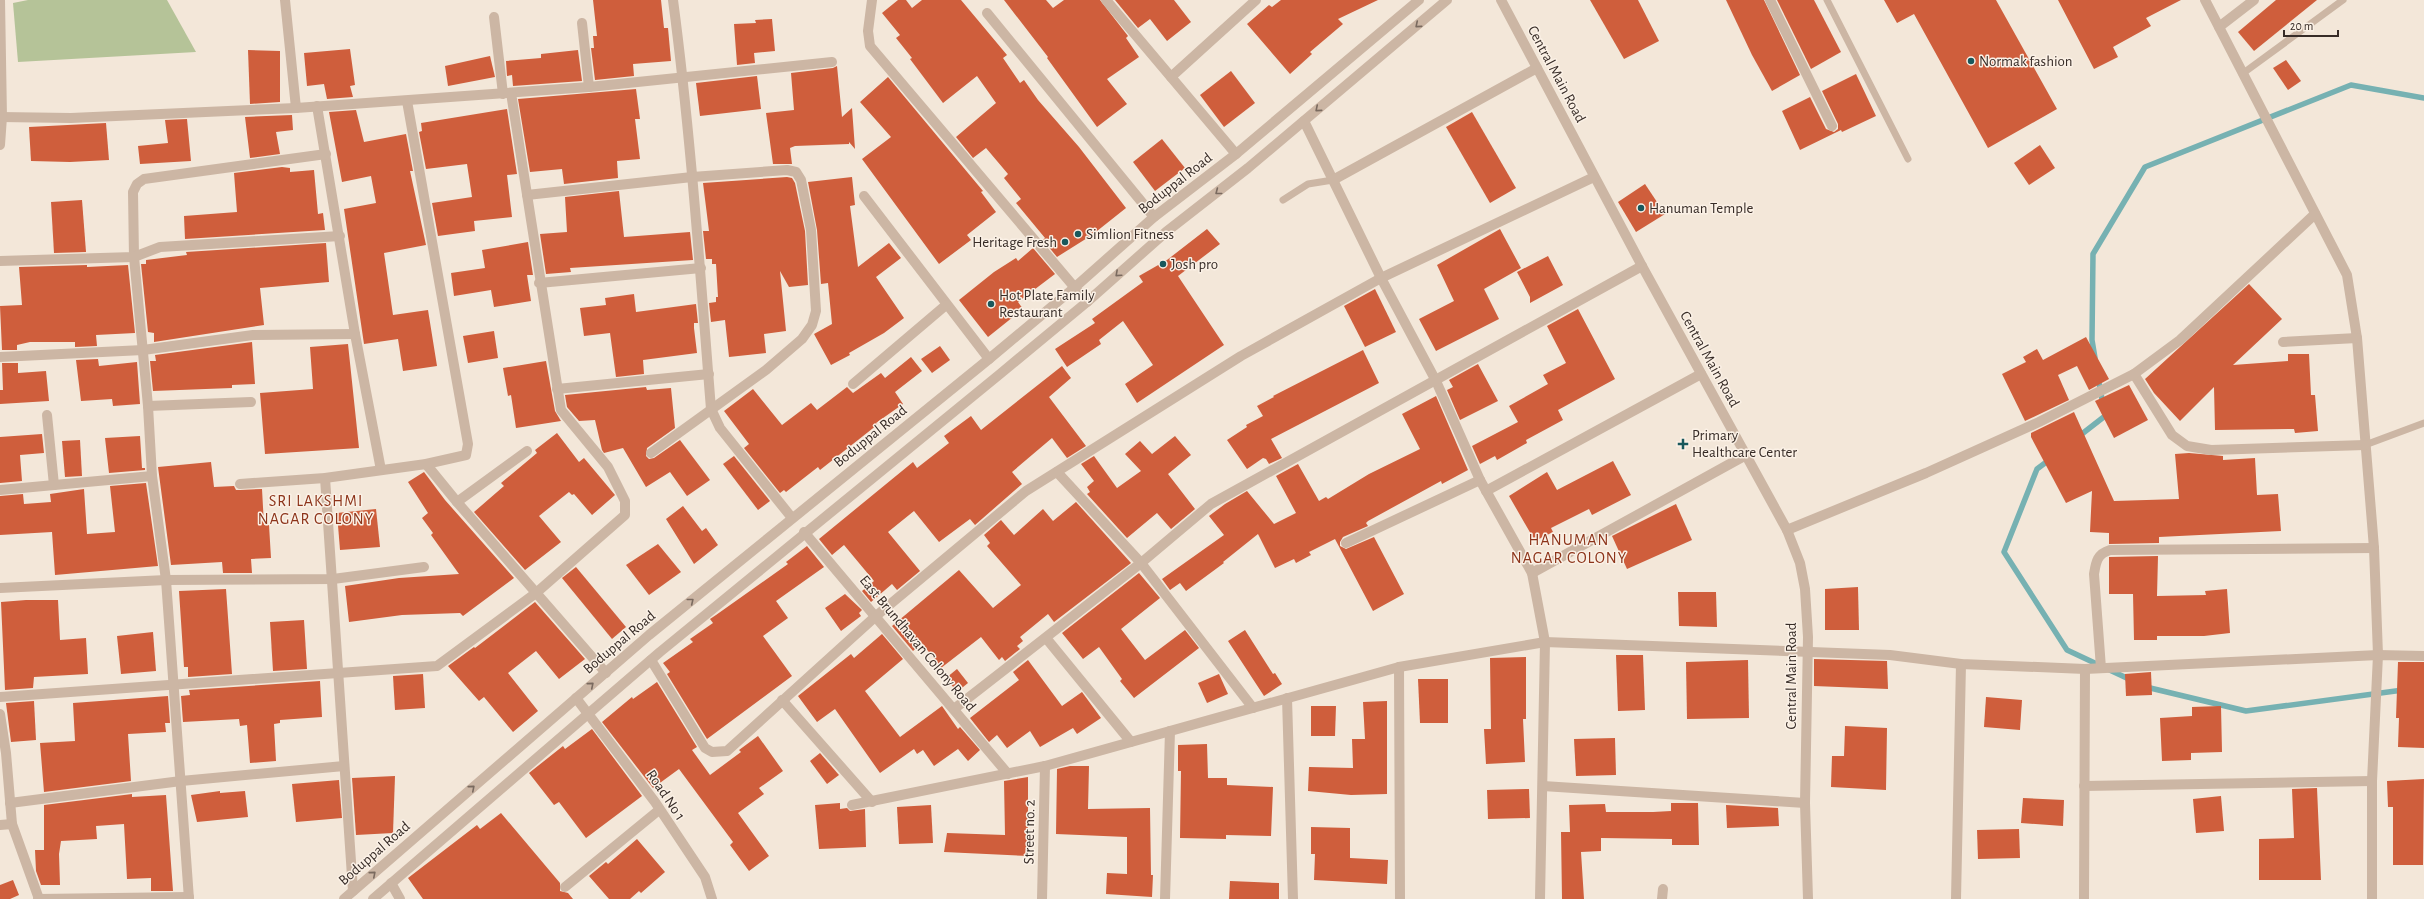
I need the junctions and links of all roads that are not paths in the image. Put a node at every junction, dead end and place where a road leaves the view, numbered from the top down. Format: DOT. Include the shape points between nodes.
graph roads {
  1 [pos="0,0"];
  2 [pos="285,0"];
  3 [pos="673,0"];
  4 [pos="872,0"];
  5 [pos="1106,0"];
  6 [pos="1256,0"];
  7 [pos="1419,0"];
  8 [pos="1447,0"];
  9 [pos="1501,0"];
  10 [pos="1770,0"];
  11 [pos="1827,0"];
  12 [pos="2205,0"];
  13 [pos="2254,0"];
  14 [pos="2343,0"];
  15 [pos="987,13"];
  16 [pos="494,17"];
  17 [pos="582,23"];
  18 [pos="2219,27"];
  19 [pos="832,62"];
  20 [pos="1537,68"];
  21 [pos="2242,74"];
  22 [pos="1171,77"];
  23 [pos="683,78"];
  24 [pos="589,87"];
  25 [pos="507,94"];
  26 [pos="407,101"];
  27 [pos="317,106"];
  28 [pos="296,108"];
  29 [pos="1,117"];
  30 [pos="1304,121"];
  31 [pos="1832,126"];
  32 [pos="0,145"];
  33 [pos="326,154"];
  34 [pos="1236,154"];
  35 [pos="1908,159"];
  36 [pos="692,177"];
  37 [pos="1594,177"];
  38 [pos="1333,180"];
  39 [pos="526,195"];
  40 [pos="864,196"];
  41 [pos="1284,200"];
  42 [pos="2315,214"];
  43 [pos="1154,217"];
  44 [pos="340,236"];
  45 [pos="134,257"];
  46 [pos="0,261"];
  47 [pos="1642,266"];
  48 [pos="702,268"];
  49 [pos="1381,278"];
  50 [pos="539,283"];
  51 [pos="1074,288"];
  52 [pos="1087,302"];
  53 [pos="946,304"];
  54 [pos="355,334"];
  55 [pos="2357,338"];
  56 [pos="2283,342"];
  57 [pos="143,350"];
  58 [pos="0,357"];
  59 [pos="989,359"];
  60 [pos="709,374"];
  61 [pos="1701,374"];
  62 [pos="2134,374"];
  63 [pos="1436,381"];
  64 [pos="853,384"];
  65 [pos="557,389"];
  66 [pos="251,402"];
  67 [pos="148,406"];
  68 [pos="711,408"];
  69 [pos="47,415"];
  70 [pos="2424,423"];
  71 [pos="2365,445"];
  72 [pos="527,451"];
  73 [pos="651,453"];
  74 [pos="1746,456"];
  75 [pos="426,464"];
  76 [pos="381,470"];
  77 [pos="1057,472"];
  78 [pos="152,476"];
  79 [pos="325,478"];
  80 [pos="1480,480"];
  81 [pos="240,484"];
  82 [pos="54,485"];
  83 [pos="0,490"];
  84 [pos="1486,490"];
  85 [pos="457,502"];
  86 [pos="792,518"];
  87 [pos="1787,530"];
  88 [pos="804,532"];
  89 [pos="1346,543"];
  90 [pos="2374,548"];
  91 [pos="1141,563"];
  92 [pos="424,567"];
  93 [pos="1532,573"];
  94 [pos="333,579"];
  95 [pos="166,580"];
  96 [pos="0,588"];
  97 [pos="536,593"];
  98 [pos="876,616"];
  99 [pos="1046,638"];
  100 [pos="1545,642"];
  101 [pos="1808,654"];
  102 [pos="2378,656"];
  103 [pos="2424,656"];
  104 [pos="651,660"];
  105 [pos="1961,664"];
  106 [pos="1399,666"];
  107 [pos="2101,668"];
  108 [pos="2085,669"];
  109 [pos="338,673"];
  110 [pos="606,673"];
  111 [pos="172,684"];
  112 [pos="0,697"];
  113 [pos="576,698"];
  114 [pos="1287,698"];
  115 [pos="782,700"];
  116 [pos="1253,708"];
  117 [pos="954,709"];
  118 [pos="588,712"];
  119 [pos="0,714"];
  120 [pos="1170,731"];
  121 [pos="1131,742"];
  122 [pos="344,766"];
  123 [pos="1045,766"];
  124 [pos="1008,774"];
  125 [pos="181,781"];
  126 [pos="2372,781"];
  127 [pos="1543,786"];
  128 [pos="2084,786"];
  129 [pos="872,802"];
  130 [pos="1805,803"];
  131 [pos="10,804"];
  132 [pos="852,805"];
  133 [pos="660,810"];
  134 [pos="12,824"];
  135 [pos="0,825"];
  136 [pos="391,883"];
  137 [pos="565,887"];
  138 [pos="353,891"];
  139 [pos="189,898"];
  140 [pos="38,899"];
  141 [pos="344,899"];
  142 [pos="373,899"];
  143 [pos="400,899"];
  144 [pos="712,899"];
  145 [pos="1042,899"];
  146 [pos="1165,899"];
  147 [pos="1293,899"];
  148 [pos="1400,899"];
  149 [pos="1540,899"];
  150 [pos="1808,899"];
  151 [pos="1956,899"];
  152 [pos="2084,899"];
  153 [pos="2372,899"];
  1 -- 29 [label="street"];
  2 -- 28 [label="street"];
  3 -- 23 [label="street"];
  4 -- 51 [label="street" via="868,31 870,46"];
  5 -- 22 [label="street"];
  6 -- 22 [label="street"];
  7 -- 34 [label="street, Boduppal Road"];
  8 -- 30 [label="street, one-way"];
  9 -- 20 [label="street, Central Main Road"];
  10 -- 31 [label="street"];
  11 -- 35 [label="lane"];
  12 -- 18 [label="street"];
  13 -- 18 [label="street"];
  14 -- 21 [label="lane"];
  15 -- 43 [label="street"];
  16 -- 25 [label="street"];
  17 -- 24 [label="street"];
  18 -- 21 [label="street"];
  19 -- 23 [label="street"];
  20 -- 37 [label="street, Central Main Road"];
  20 -- 38 [label="street"];
  21 -- 42 [label="street"];
  22 -- 34 [label="street"];
  23 -- 24 [label="street"];
  23 -- 36 [label="street"];
  24 -- 25 [label="street"];
  25 -- 26 [label="street"];
  25 -- 39 [label="street"];
  26 -- 27 [label="street"];
  26 -- 75 [label="street" via="468,444 466,455"];
  27 -- 28 [label="street"];
  27 -- 33 [label="street"];
  28 -- 29 [label="street" via="71,118"];
  29 -- 32 [label="street"];
  30 -- 38 [label="street"];
  30 -- 52 [label="street, one-way" via="1166,232"];
  33 -- 44 [label="street"];
  33 -- 45 [label="street" via="144,179 137,184 133,192"];
  34 -- 43 [label="street, Boduppal Road"];
  36 -- 39 [label="street"];
  36 -- 48 [label="street"];
  36 -- 68 [label="street" via="787,170 796,172 801,180 811,230 816,311 812,324 802,340 766,370"];
  37 -- 47 [label="street, Central Main Road"];
  37 -- 49 [label="street"];
  38 -- 41 [label="lane" via="1308,184"];
  38 -- 49 [label="street"];
  39 -- 50 [label="street"];
  40 -- 53 [label="street"];
  42 -- 55 [label="street" via="2347,275"];
  42 -- 62 [label="street" via="2180,340"];
  43 -- 51 [label="street, Boduppal Road"];
  44 -- 45 [label="street" via="160,247"];
  44 -- 54 [label="street"];
  45 -- 46 [label="street"];
  45 -- 57 [label="street"];
  47 -- 61 [label="street, Central Main Road"];
  47 -- 63 [label="street"];
  48 -- 50 [label="street"];
  48 -- 60 [label="street"];
  49 -- 63 [label="street"];
  49 -- 77 [label="street" via="1241,356"];
  50 -- 65 [label="street"];
  51 -- 52 [label="street"];
  51 -- 59 [label="street, Boduppal Road"];
  52 -- 88 [label="street"];
  53 -- 59 [label="street"];
  53 -- 64 [label="street"];
  54 -- 57 [label="street" via="253,334"];
  54 -- 76 [label="street"];
  55 -- 56 [label="street"];
  55 -- 71 [label="street"];
  57 -- 58 [label="street"];
  57 -- 67 [label="street"];
  59 -- 86 [label="street, Boduppal Road"];
  60 -- 65 [label="street"];
  60 -- 68 [label="street"];
  61 -- 74 [label="street, Central Main Road"];
  61 -- 84 [label="street"];
  62 -- 71 [label="street" via="2172,435 2187,446 2211,450"];
  62 -- 87 [label="street" via="2039,422 1926,473"];
  63 -- 80 [label="street"];
  63 -- 91 [label="street" via="1211,504"];
  65 -- 97 [label="street" via="561,410 608,467 625,501 625,514"];
  66 -- 67 [label="street"];
  67 -- 78 [label="street"];
  68 -- 73 [label="street"];
  68 -- 86 [label="street" via="720,428"];
  69 -- 82 [label="street"];
  70 -- 71 [label="lane"];
  71 -- 90 [label="street"];
  72 -- 85 [label="street"];
  74 -- 87 [label="street, Central Main Road"];
  74 -- 93 [label="street"];
  75 -- 76 [label="street"];
  75 -- 85 [label="street"];
  76 -- 79 [label="street"];
  77 -- 91 [label="street"];
  77 -- 98 [label="street" via="1026,491"];
  78 -- 82 [label="street"];
  78 -- 95 [label="street"];
  79 -- 81 [label="street"];
  79 -- 94 [label="street"];
  80 -- 84 [label="street"];
  80 -- 89 [label="street"];
  82 -- 83 [label="street"];
  84 -- 93 [label="street"];
  85 -- 97 [label="street"];
  110 -- 86 [label="street, Boduppal Road, one-way"];
  87 -- 101 [label="street, Central Main Road" via="1800,563 1805,589"];
  88 -- 98 [label="street, East Brundhavan Colony Road"];
  88 -- 104 [label="street"];
  90 -- 102 [label="street"];
  90 -- 107 [label="street" via="2103,552 2097,559 2094,574"];
  91 -- 99 [label="street"];
  91 -- 116 [label="street"];
  92 -- 94 [label="street"];
  93 -- 100 [label="street"];
  94 -- 95 [label="street"];
  94 -- 109 [label="street"];
  95 -- 96 [label="street"];
  95 -- 111 [label="street"];
  97 -- 109 [label="street" via="437,666"];
  97 -- 110 [label="street"];
  98 -- 115 [label="street"];
  98 -- 117 [label="street, East Brundhavan Colony Road"];
  99 -- 117 [label="street"];
  99 -- 121 [label="street"];
  100 -- 101 [label="street"];
  100 -- 106 [label="street"];
  100 -- 127 [label="street"];
  101 -- 105 [label="street" via="1890,655"];
  101 -- 130 [label="street, Central Main Road"];
  102 -- 103 [label="street"];
  102 -- 107 [label="street"];
  102 -- 126 [label="street"];
  104 -- 115 [label="street" via="705,748 712,752 727,751"];
  104 -- 118 [label="street"];
  105 -- 108 [label="street"];
  105 -- 151 [label="street"];
  106 -- 114 [label="street"];
  106 -- 148 [label="street"];
  107 -- 108 [label="street"];
  108 -- 128 [label="street"];
  109 -- 111 [label="street"];
  109 -- 122 [label="street"];
  113 -- 110 [label="street, Boduppal Road, one-way"];
  111 -- 112 [label="street"];
  111 -- 125 [label="street"];
  113 -- 118 [label="street, Road No 1"];
  138 -- 113 [label="street, Boduppal Road, one-way"];
  114 -- 116 [label="street"];
  114 -- 147 [label="street"];
  115 -- 129 [label="street"];
  116 -- 120 [label="street"];
  117 -- 124 [label="street, East Brundhavan Colony Road"];
  118 -- 133 [label="street, Road No 1"];
  118 -- 136 [label="street"];
  119 -- 131 [label="street"];
  120 -- 121 [label="street"];
  120 -- 146 [label="street"];
  121 -- 123 [label="street"];
  122 -- 125 [label="street"];
  122 -- 138 [label="street"];
  123 -- 124 [label="street"];
  123 -- 145 [label="street, Street no. 2"];
  124 -- 129 [label="street"];
  125 -- 131 [label="street"];
  125 -- 139 [label="street"];
  126 -- 128 [label="street"];
  126 -- 153 [label="street"];
  127 -- 130 [label="street"];
  127 -- 149 [label="street"];
  128 -- 152 [label="street"];
  129 -- 132 [label="street"];
  130 -- 150 [label="street, Central Main Road"];
  131 -- 134 [label="street"];
  133 -- 137 [label="street"];
  133 -- 144 [label="street, Road No 1" via="705,877"];
  134 -- 135 [label="street"];
  134 -- 140 [label="street"];
  136 -- 142 [label="street"];
  136 -- 143 [label="street"];
  138 -- 141 [label="street, Boduppal Road"];
  139 -- 140 [label="street"];
}
